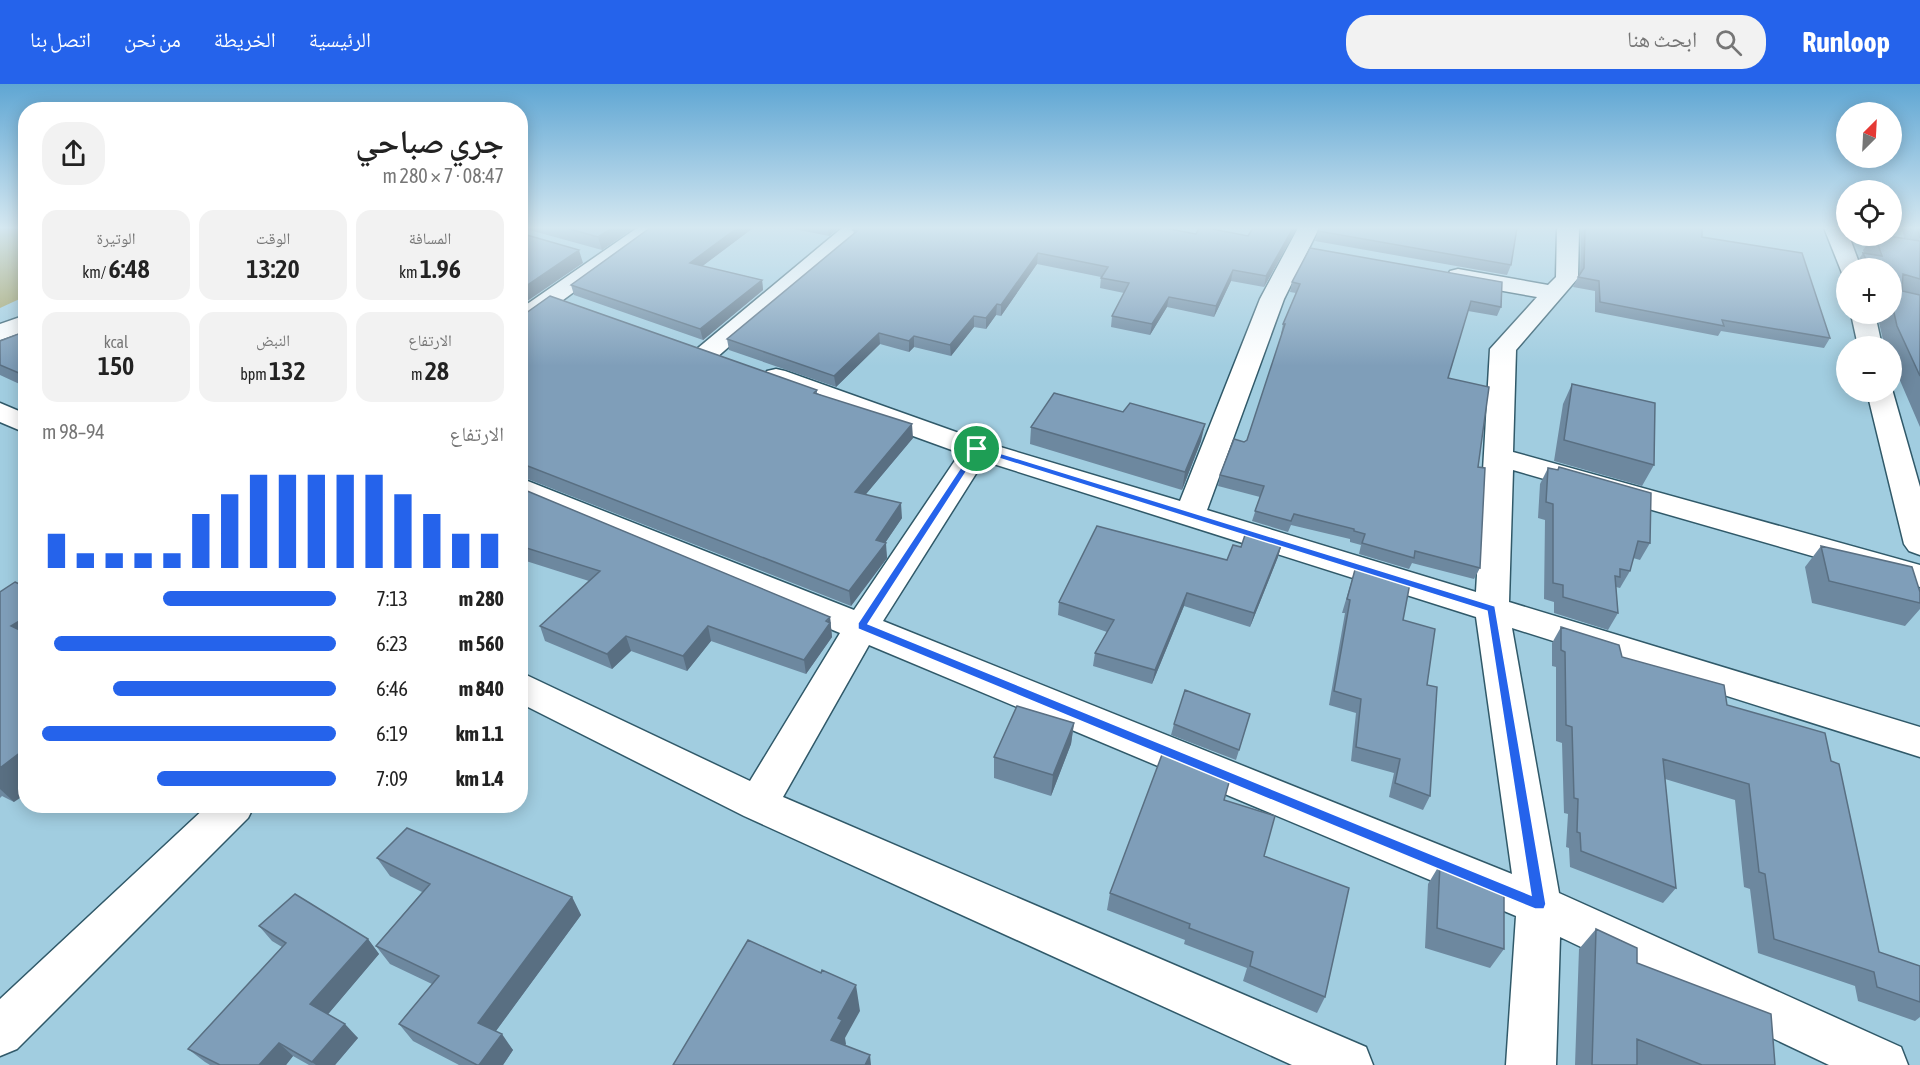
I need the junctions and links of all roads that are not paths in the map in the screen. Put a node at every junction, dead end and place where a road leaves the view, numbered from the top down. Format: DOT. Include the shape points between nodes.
graph roads {
  1 [pos="577,274"];
  2 [pos="795,274"];
  3 [pos="1289,274"];
  4 [pos="1448,274"];
  5 [pos="1567,274"];
  6 [pos="1554,293"];
  7 [pos="552,298"];
  8 [pos="585,310"];
  9 [pos="528,314"];
  10 [pos="18,325"];
  11 [pos="0,333"];
  12 [pos="1883,402"];
  13 [pos="0,411"];
  14 [pos="18,421"];
  15 [pos="977,449"];
  16 [pos="1498,457"];
  17 [pos="528,490"];
  18 [pos="1190,515"];
  19 [pos="1920,544"];
  20 [pos="1920,576"];
  21 [pos="1491,609"];
  22 [pos="862,626"];
  23 [pos="528,690"];
  24 [pos="1920,742"];
  25 [pos="758,804"];
  26 [pos="227,813"];
  27 [pos="1539,904"];
  28 [pos="0,1032"];
  29 [pos="1348,1065"];
  30 [pos="1531,1065"];
  31 [pos="1882,1065"];
  1 -- 7 [label="street"];
  2 -- 15 [label="street" via="696,349"];
  3 -- 18 [label="street" via="1272,299"];
  4 -- 6 [label="street"];
  5 -- 6 [label="street"];
  6 -- 16 [label="street" via="1503,349"];
  7 -- 8 [label="street"];
  7 -- 9 [label="street"];
  10 -- 11 [label="street"];
  12 -- 19 [label="street"];
  13 -- 14 [label="street"];
  15 -- 18 [label="street"];
  15 -- 22 [label="street"];
  16 -- 20 [label="street"];
  16 -- 21 [label="street"];
  17 -- 22 [label="street"];
  18 -- 21 [label="street"];
  21 -- 24 [label="street"];
  21 -- 27 [label="street"];
  22 -- 25 [label="street"];
  22 -- 27 [label="street"];
  23 -- 25 [label="street"];
  25 -- 29 [label="street"];
  26 -- 28 [label="street"];
  27 -- 30 [label="street"];
  27 -- 31 [label="street"];
}
